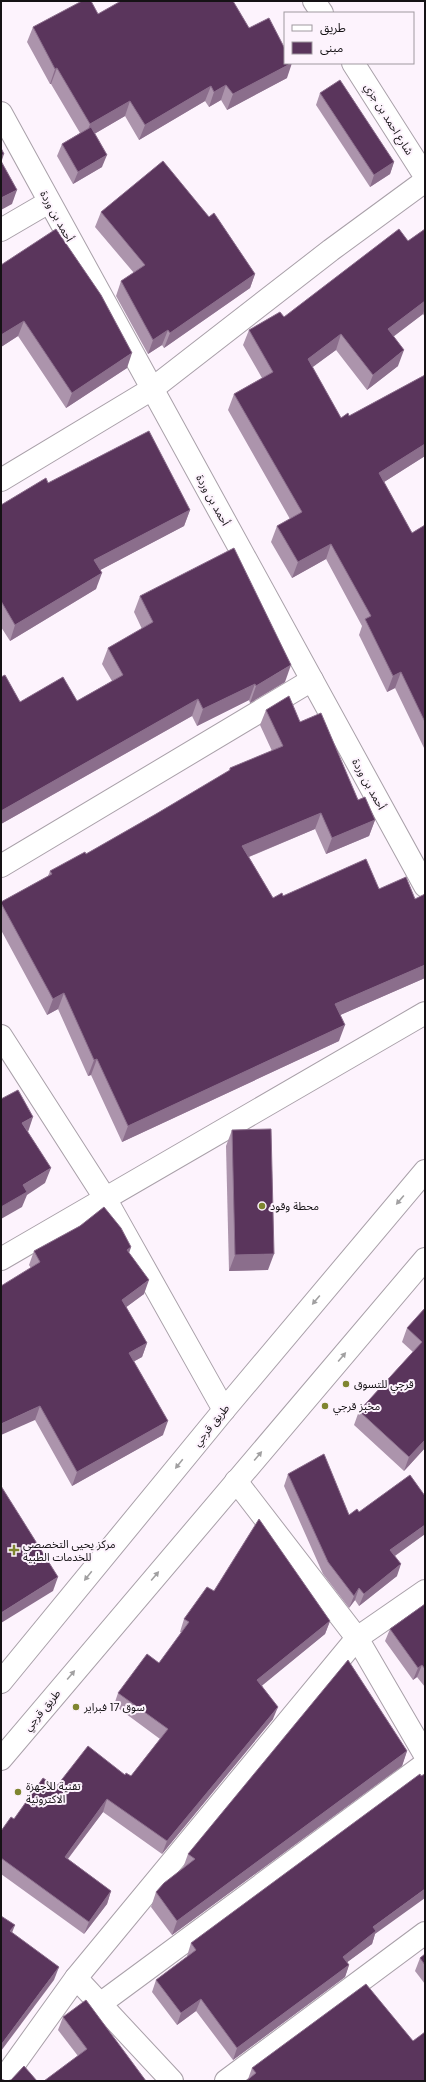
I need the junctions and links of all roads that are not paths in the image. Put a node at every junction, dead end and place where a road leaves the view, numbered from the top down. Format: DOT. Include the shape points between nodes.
graph roads {
  1 [pos="314,1"];
  2 [pos="321,12"];
  3 [pos="354,64"];
  4 [pos="1,112"];
  5 [pos="425,176"];
  6 [pos="425,181"];
  7 [pos="49,202"];
  8 [pos="1,230"];
  9 [pos="152,389"];
  10 [pos="1,480"];
  11 [pos="312,680"];
  12 [pos="1,866"];
  13 [pos="425,886"];
  14 [pos="425,1014"];
  15 [pos="1,1036"];
  16 [pos="425,1170"];
  17 [pos="105,1198"];
  18 [pos="1,1259"];
  19 [pos="425,1259"];
  20 [pos="224,1410"];
  21 [pos="236,1481"];
  22 [pos="425,1591"];
  23 [pos="356,1638"];
  24 [pos="1,1682"];
  25 [pos="425,1755"];
  26 [pos="1,1758"];
  27 [pos="425,1764"];
  28 [pos="425,1933"];
  29 [pos="76,1978"];
  30 [pos="100,2004"];
  31 [pos="2,2081"];
  32 [pos="172,2081"];
  33 [pos="226,2081"];
  1 -- 2 [label="main road"];
  3 -- 5 [label="main road, شارع احمد بن جزي"];
  4 -- 7 [label="main road, أحمد بن وردة"];
  6 -- 9 [label="main road" via="331,250"];
  7 -- 8 [label="main road"];
  7 -- 9 [label="main road, أحمد بن وردة"];
  9 -- 10 [label="main road"];
  9 -- 11 [label="main road, أحمد بن وردة"];
  11 -- 12 [label="main road"];
  11 -- 13 [label="main road, أحمد بن وردة"];
  14 -- 17 [label="main road"];
  15 -- 17 [label="main road"];
  16 -- 20 [label="main road, طريق قرجي, one-way"];
  17 -- 18 [label="main road"];
  17 -- 20 [label="main road"];
  21 -- 19 [label="main road, طريق قرجي, one-way"];
  20 -- 24 [label="main road, طريق قرجي, one-way"];
  21 -- 23 [label="main road"];
  26 -- 21 [label="main road, طريق قرجي, one-way"];
  22 -- 23 [label="main road"];
  23 -- 25 [label="main road"];
  23 -- 29 [label="main road"];
  27 -- 30 [label="main road"];
  28 -- 33 [label="main road"];
  29 -- 30 [label="main road"];
  29 -- 31 [label="main road"];
  30 -- 32 [label="main road"];
}
